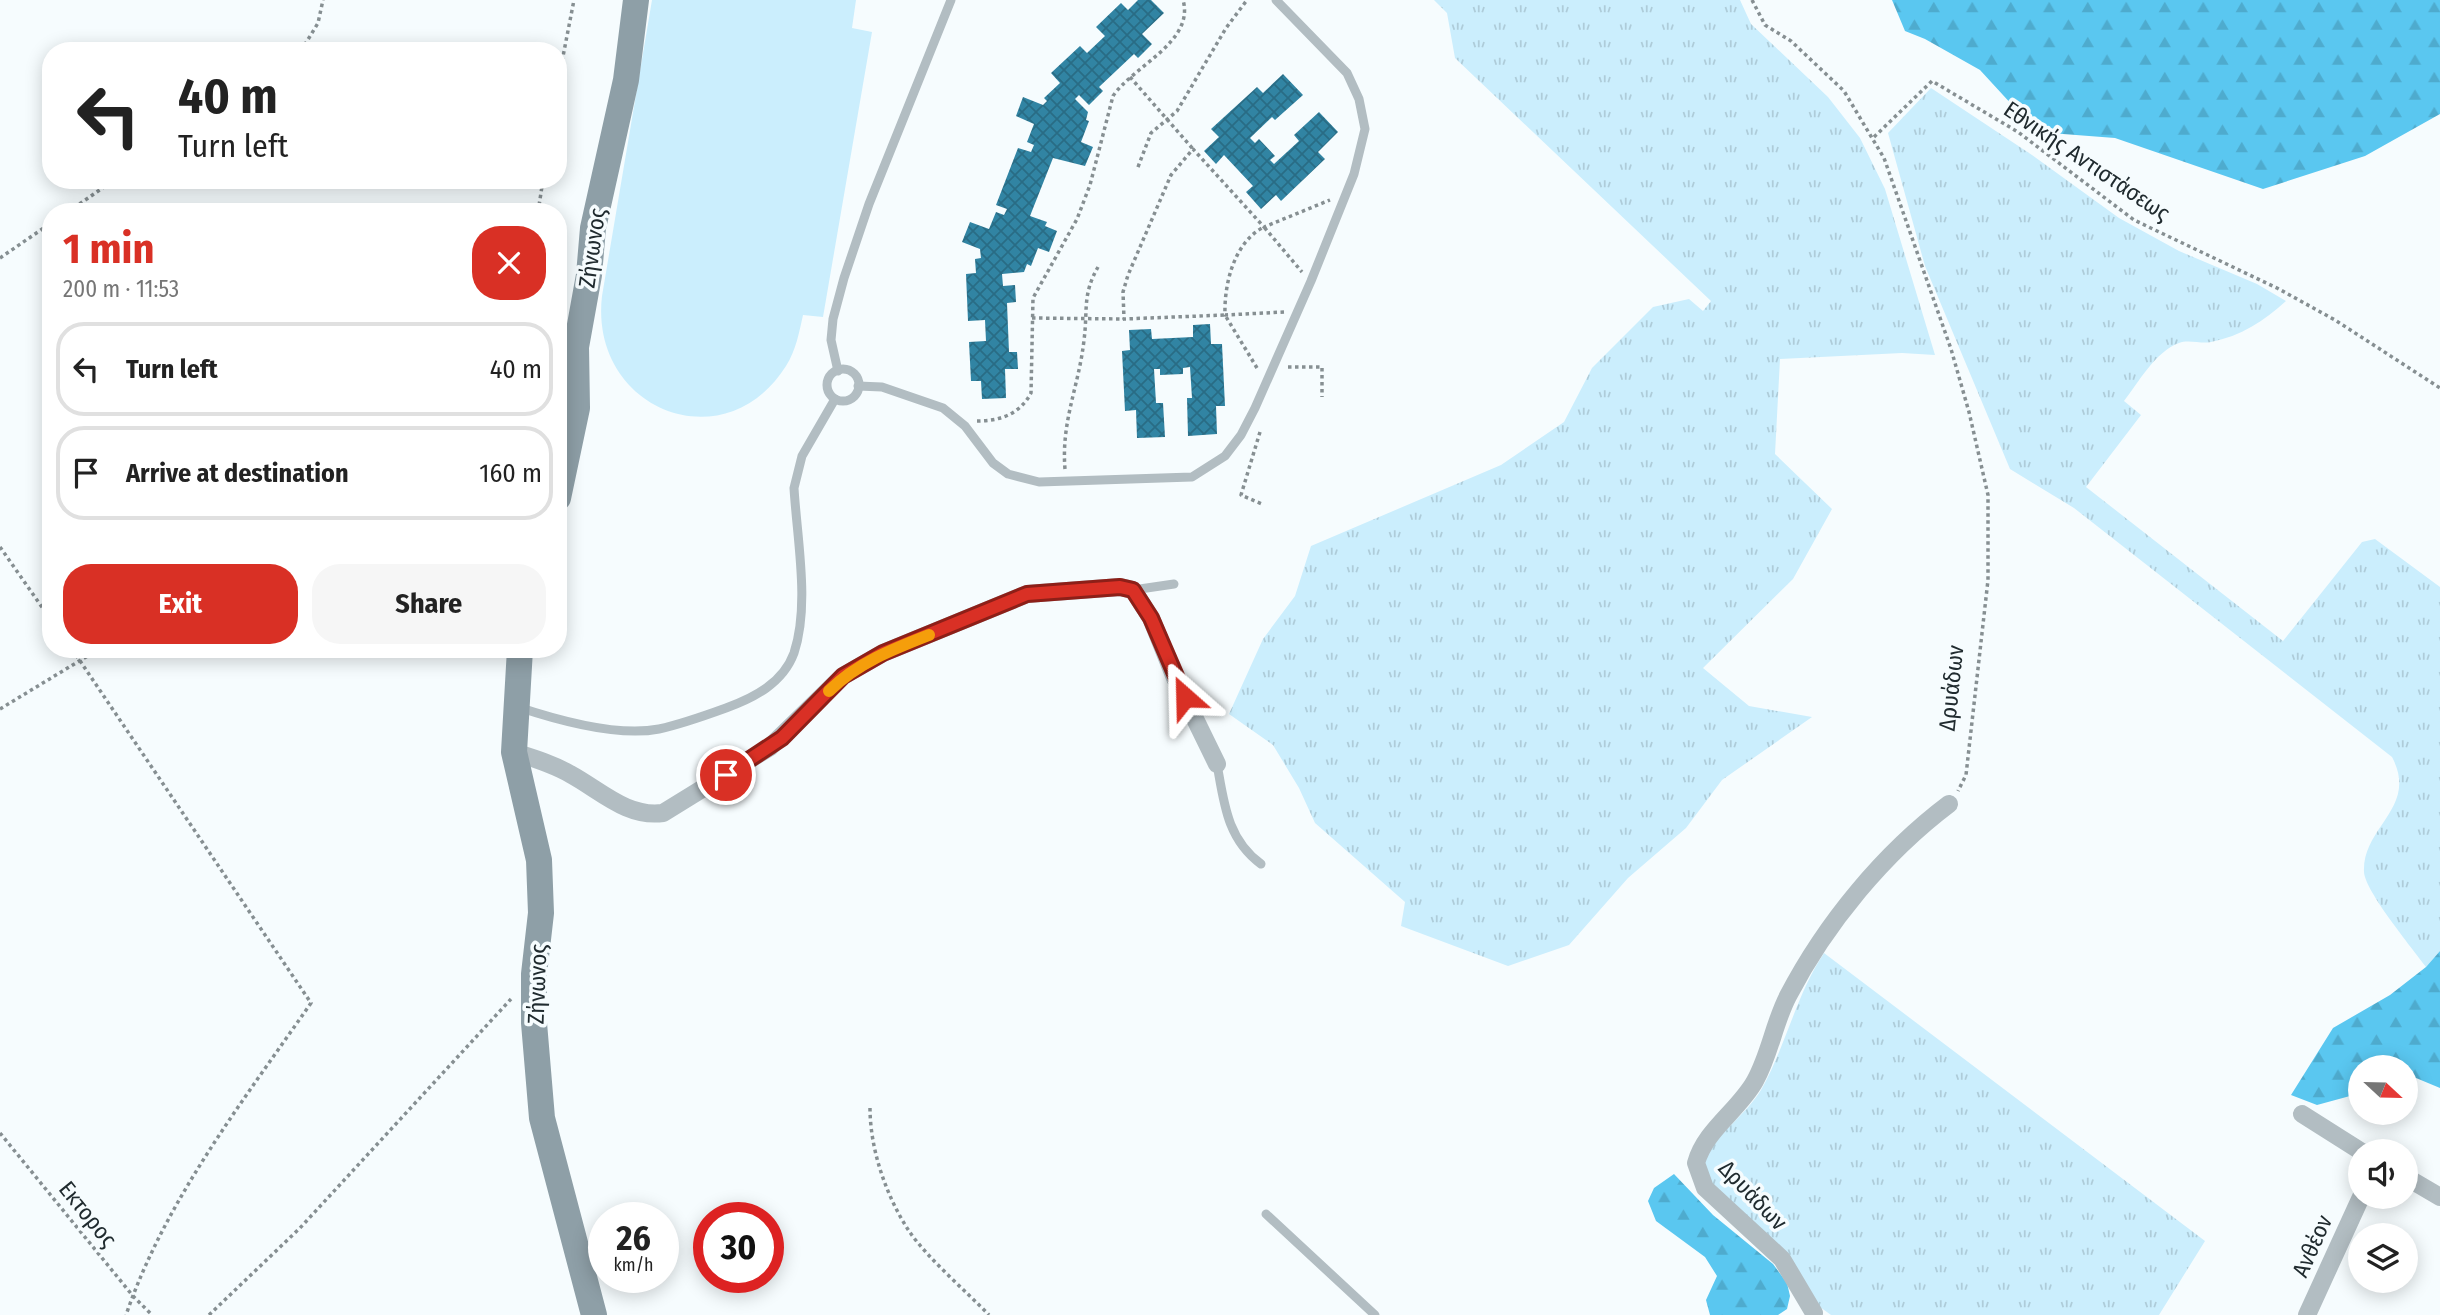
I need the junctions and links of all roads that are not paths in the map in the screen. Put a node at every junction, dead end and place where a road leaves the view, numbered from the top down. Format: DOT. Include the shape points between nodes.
graph roads {
  1 [pos="636,0"];
  2 [pos="951,0"];
  3 [pos="1276,0"];
  4 [pos="838,371"];
  5 [pos="858,387"];
  6 [pos="835,399"];
  7 [pos="567,455"];
  8 [pos="1174,584"];
  9 [pos="1133,590"];
  10 [pos="519,658"];
  11 [pos="516,706"];
  12 [pos="514,752"];
  13 [pos="1217,764"];
  14 [pos="1949,804"];
  15 [pos="1261,864"];
  16 [pos="2302,1114"];
  17 [pos="2348,1143"];
  18 [pos="2418,1184"];
  19 [pos="2440,1197"];
  20 [pos="2356,1209"];
  21 [pos="1266,1214"];
  22 [pos="1812,1314"];
  23 [pos="594,1315"];
  24 [pos="1375,1315"];
  25 [pos="2307,1315"];
  1 -- 7 [label="street, Ζήνωνος" via="626,80 593,228 576,346 577,408"];
  2 -- 4 [label="lane" via="844,278 831,340"];
  3 -- 5 [label="lane" via="1347,73 1359,99 1363,147 1266,383 1241,435 1225,456 1192,477 1039,482 1008,474 993,463 965,426 943,408 911,394"];
  4 -- 5 [label="lane" via="851,372"];
  4 -- 6 [label="lane" via="827,384"];
  5 -- 6 [label="lane" via="849,400"];
  6 -- 11 [label="lane" via="797,468 794,488 802,624 793,656 781,676 748,700 657,730 555,720"];
  8 -- 9 [label="lane"];
  9 -- 12 [label="street" via="1027,594 883,653 843,676 770,747 663,813 646,816 570,774"];
  9 -- 13 [label="street" via="1151,618"];
  10 -- 11 [label="street, Ζήνωνος"];
  11 -- 12 [label="street, Ζήνωνος"];
  12 -- 23 [label="street, Ζήνωνος" via="539,860 541,913 534,974 542,1118"];
  13 -- 15 [label="lane" via="1227,820 1236,839"];
  14 -- 22 [label="street, Δρυάδων" via="1892,854 1821,944 1789,995 1754,1083 1712,1133 1696,1163 1705,1188 1782,1259"];
  16 -- 17 [label="street"];
  18 -- 19 [label="street"];
  20 -- 25 [label="street, Ανθέον"];
  21 -- 24 [label="lane"];
}
